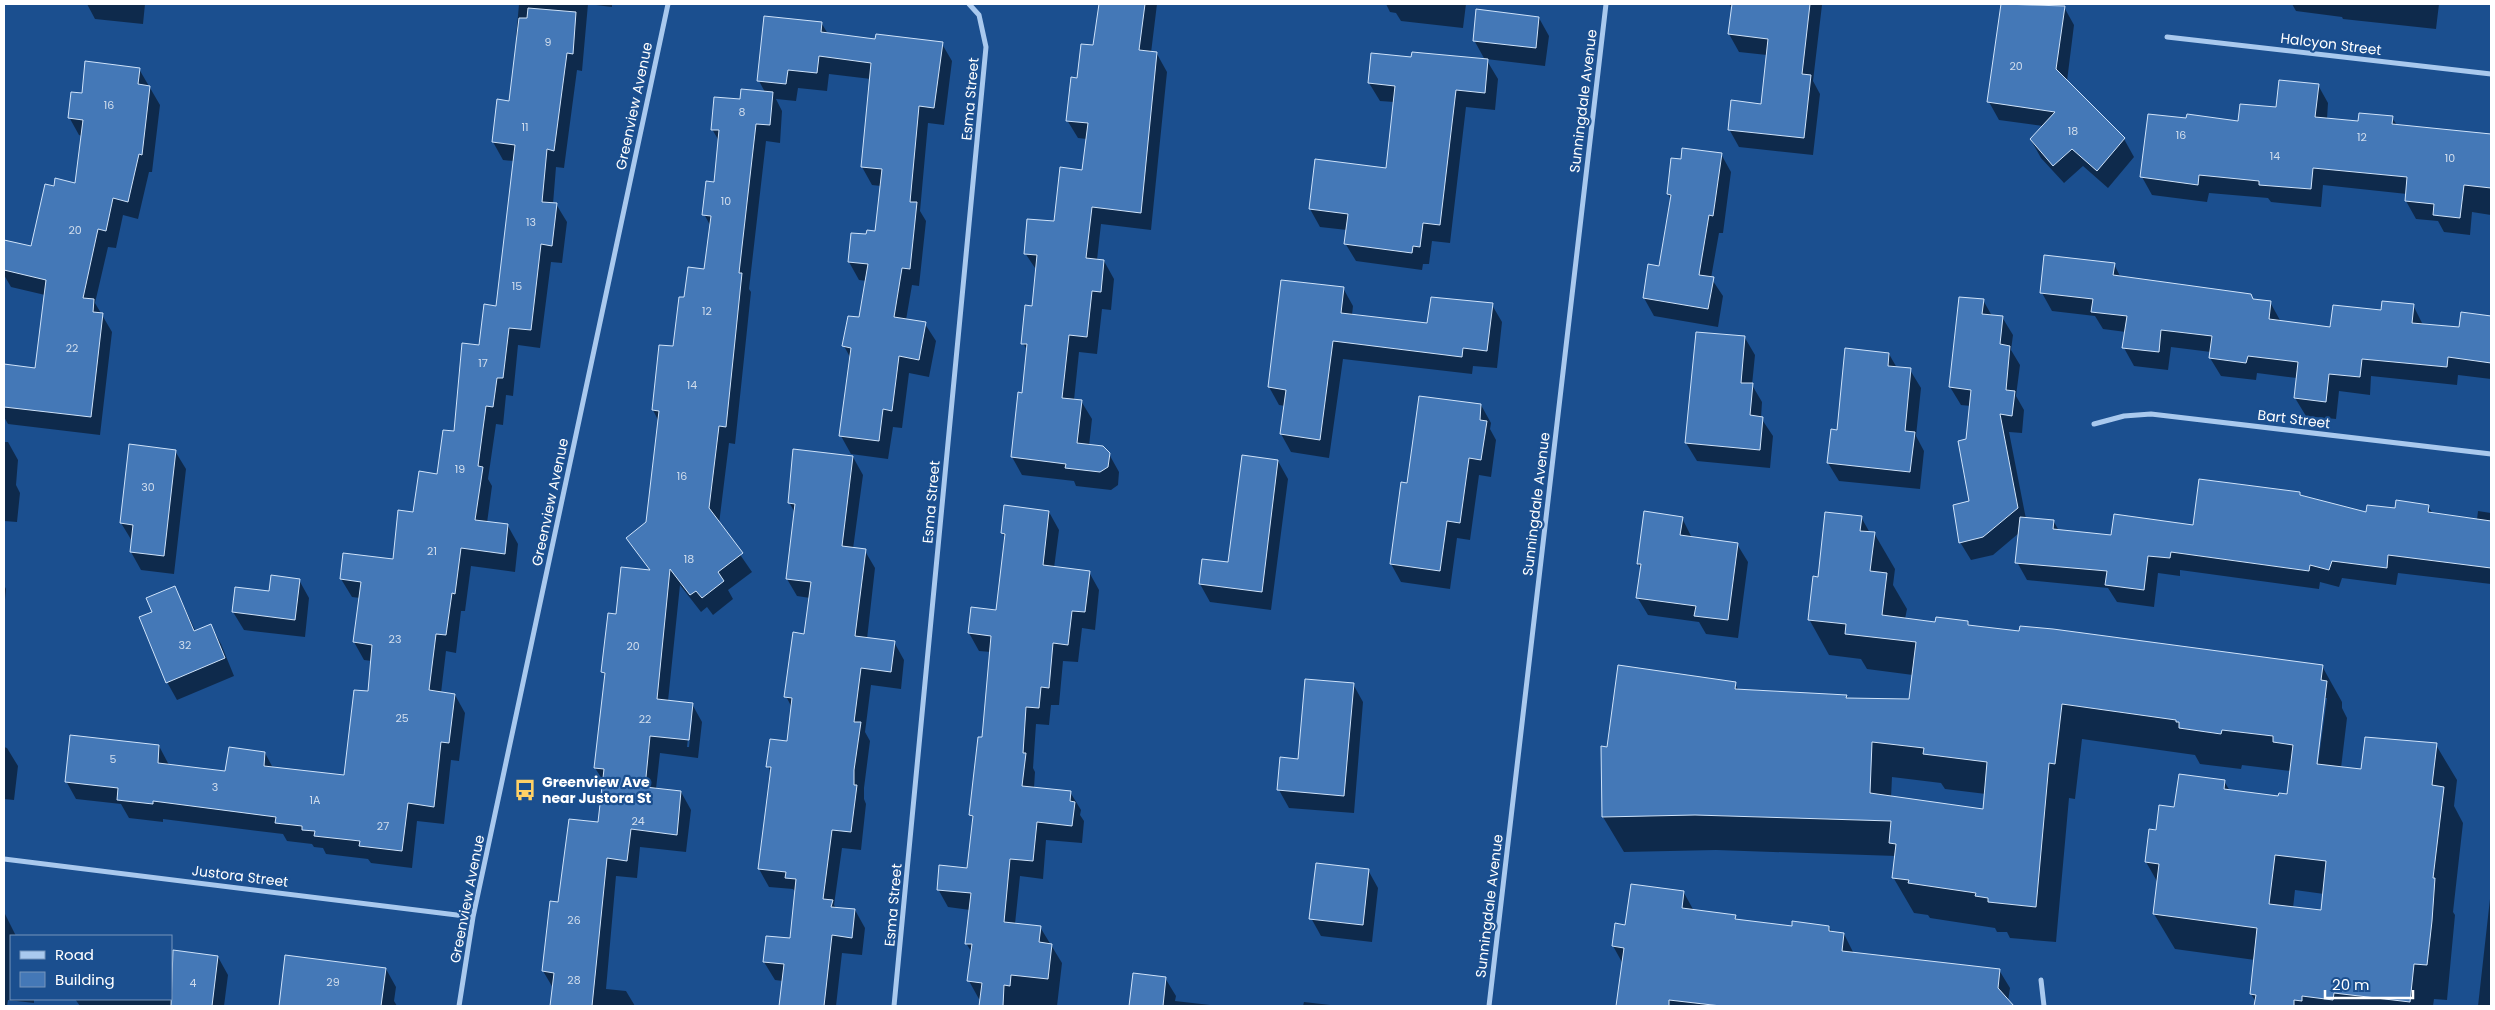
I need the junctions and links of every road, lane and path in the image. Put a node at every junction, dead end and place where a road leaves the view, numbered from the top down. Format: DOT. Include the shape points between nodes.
graph roads {
  1 [pos="668,4"];
  2 [pos="969,4"];
  3 [pos="1606,4"];
  4 [pos="2167,37"];
  5 [pos="2491,74"];
  6 [pos="2094,424"];
  7 [pos="2491,454"];
  8 [pos="4,858"];
  9 [pos="473,917"];
  10 [pos="2041,980"];
  11 [pos="459,1006"];
  12 [pos="894,1006"];
  13 [pos="1489,1006"];
  14 [pos="2044,1006"];
  1 -- 9 [label="street, Greenview Avenue"];
  2 -- 12 [label="street, Esma Street" via="980,15 986,47"];
  3 -- 13 [label="street, Sunningdale Avenue"];
  4 -- 5 [label="street, Halcyon Street"];
  6 -- 7 [label="street, Bart Street" via="2124,416 2151,414"];
  8 -- 9 [label="street, Justora Street"];
  9 -- 11 [label="street, Greenview Avenue"];
  10 -- 14 [label="street"];
}
